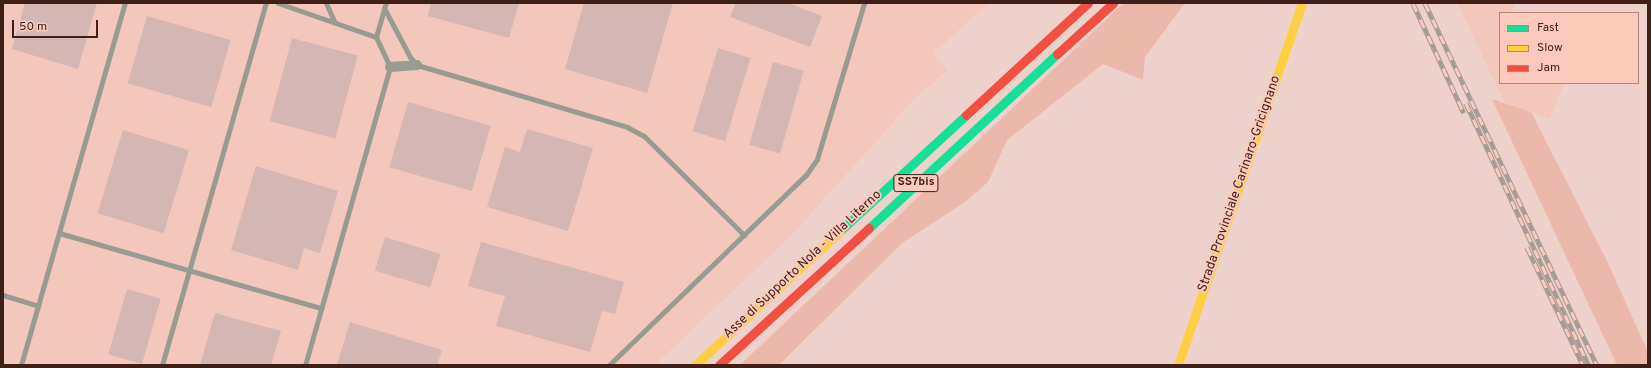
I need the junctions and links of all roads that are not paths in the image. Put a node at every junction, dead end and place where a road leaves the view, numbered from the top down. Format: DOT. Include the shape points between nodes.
graph roads {
  1 [pos="125,3"];
  2 [pos="266,3"];
  3 [pos="278,3"];
  4 [pos="326,3"];
  5 [pos="864,3"];
  6 [pos="1088,3"];
  7 [pos="1113,3"];
  8 [pos="1302,3"];
  9 [pos="385,6"];
  10 [pos="334,21"];
  11 [pos="376,37"];
  12 [pos="417,65"];
  13 [pos="390,67"];
  14 [pos="59,233"];
  15 [pos="744,235"];
  16 [pos="189,270"];
  17 [pos="3,295"];
  18 [pos="38,306"];
  19 [pos="321,308"];
  20 [pos="21,365"];
  21 [pos="162,365"];
  22 [pos="305,365"];
  23 [pos="609,365"];
  24 [pos="695,365"];
  25 [pos="719,365"];
  26 [pos="1178,365"];
  1 -- 14 [label="lane"];
  2 -- 16 [label="lane"];
  3 -- 10 [label="lane"];
  4 -- 10 [label="lane"];
  5 -- 15 [label="lane" via="817,159 806,175"];
  6 -- 24 [label="main road, Asse di Supporto Nola - Villa Literno / SS7bis"];
  7 -- 25 [label="main road, Asse di Supporto Nola - Villa Literno / SS7bis"];
  8 -- 26 [label="main road, Strada Provinciale Carinaro-Gricignano"];
  9 -- 11 [label="lane"];
  9 -- 12 [label="lane" via="410,57"];
  10 -- 11 [label="lane"];
  11 -- 13 [label="lane"];
  12 -- 13 [label="street"];
  12 -- 15 [label="lane" via="628,127 644,136"];
  13 -- 19 [label="lane"];
  14 -- 16 [label="lane"];
  14 -- 18 [label="lane"];
  15 -- 23 [label="lane"];
  16 -- 19 [label="lane"];
  16 -- 21 [label="lane"];
  17 -- 18 [label="lane"];
  18 -- 20 [label="lane"];
  19 -- 22 [label="lane"];
}
